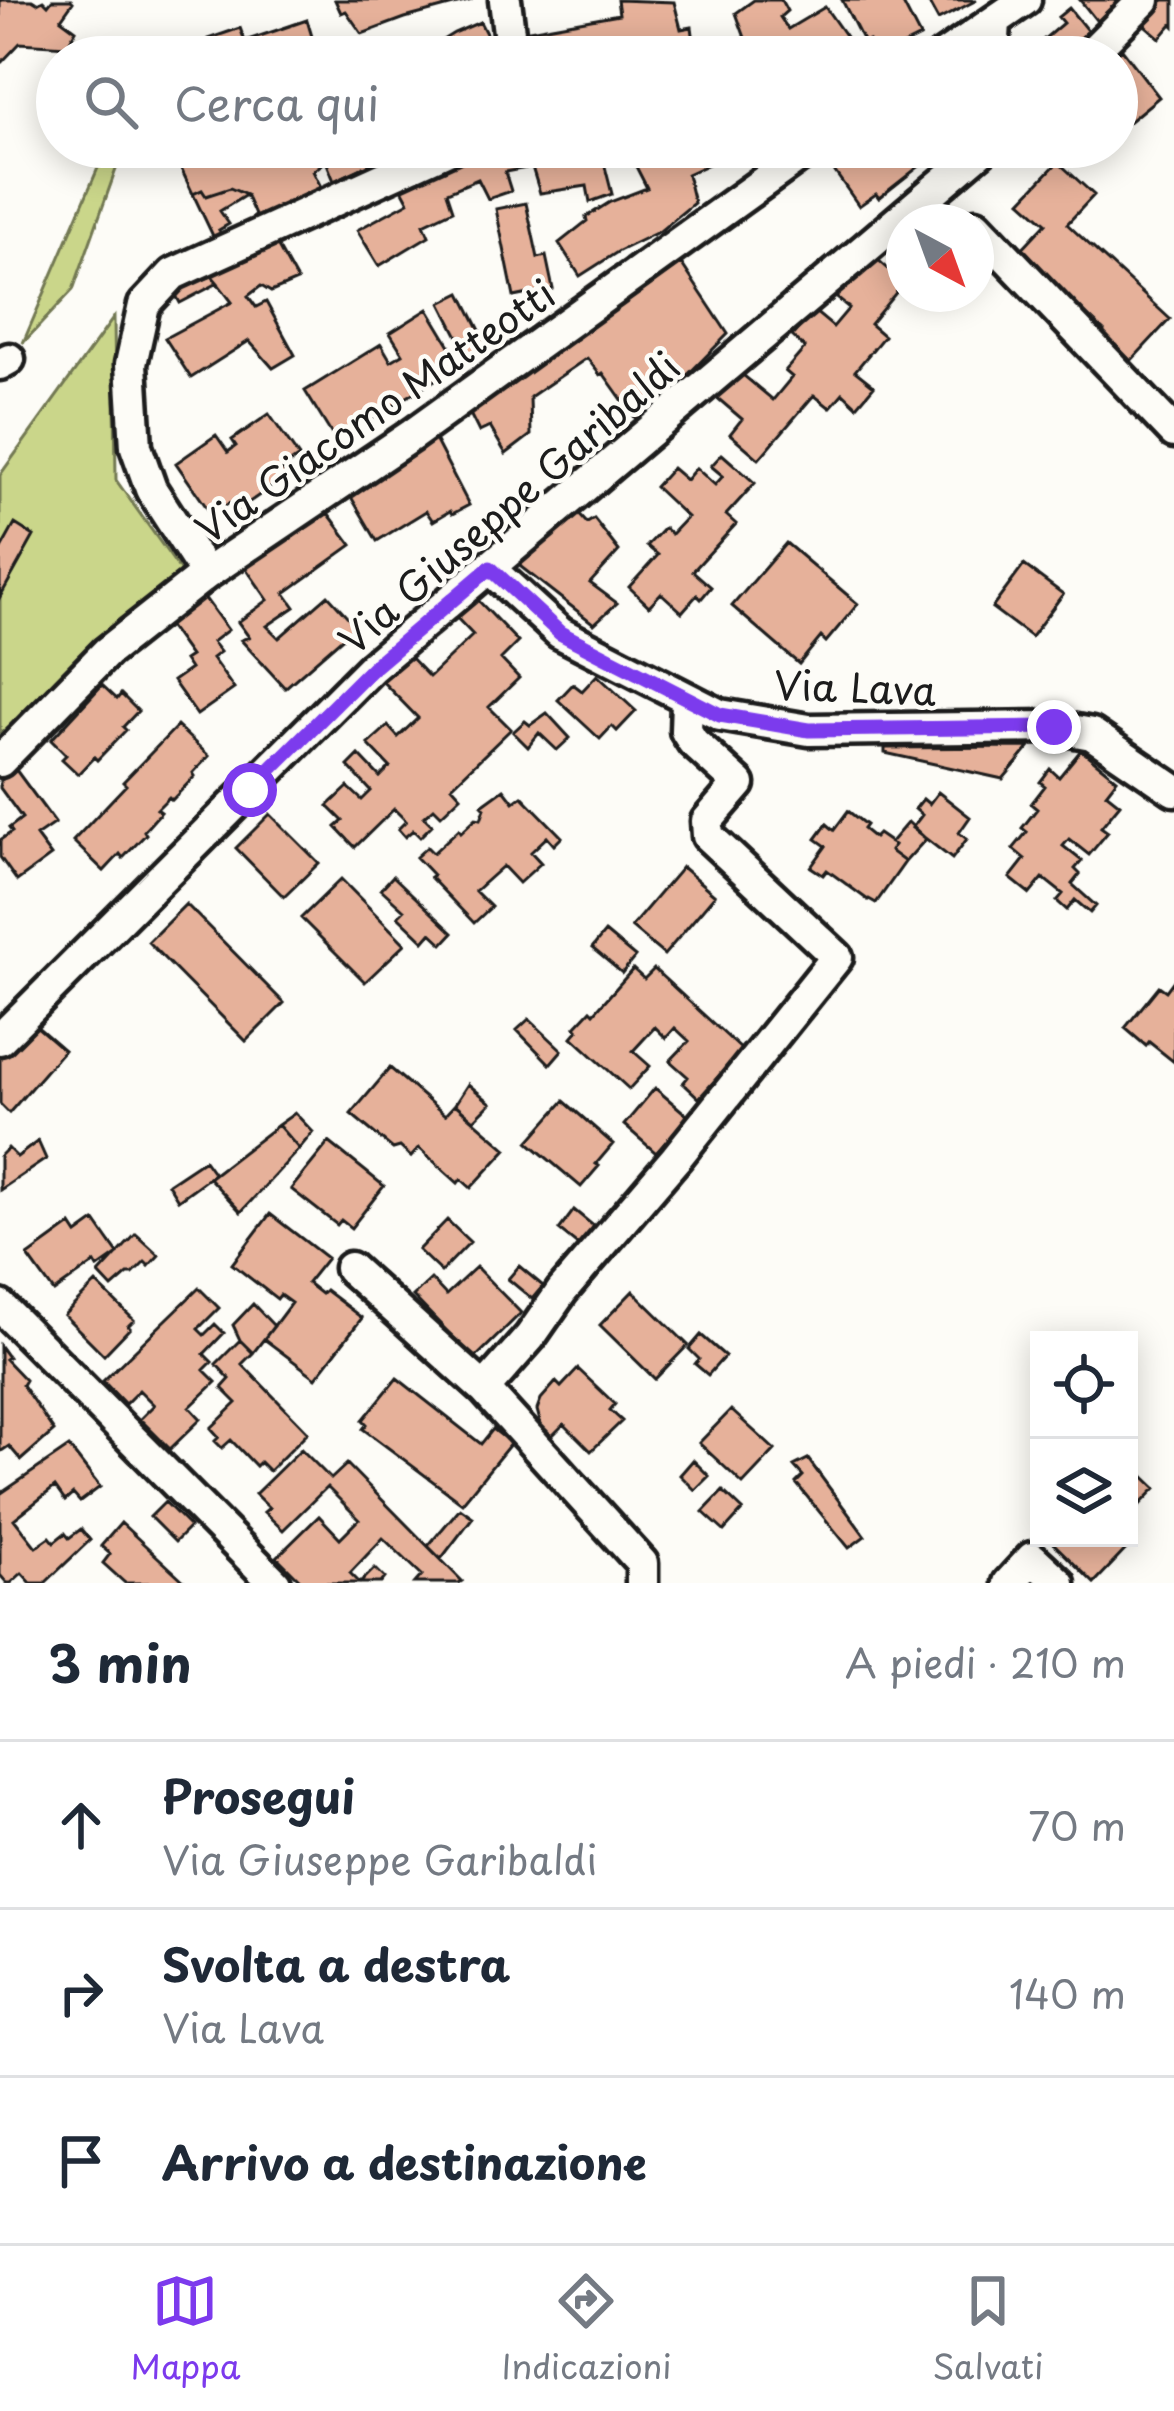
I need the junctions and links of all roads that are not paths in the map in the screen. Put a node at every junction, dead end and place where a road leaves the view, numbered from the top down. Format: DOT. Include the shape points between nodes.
graph roads {
  1 [pos="506,0"];
  2 [pos="1025,0"];
  3 [pos="1144,0"];
  4 [pos="995,21"];
  5 [pos="508,36"];
  6 [pos="973,36"];
  7 [pos="994,36"];
  8 [pos="1108,36"];
  9 [pos="406,168"];
  10 [pos="783,168"];
  11 [pos="959,168"];
  12 [pos="938,185"];
  13 [pos="956,204"];
  14 [pos="994,244"];
  15 [pos="1174,432"];
  16 [pos="490,568"];
  17 [pos="206,574"];
  18 [pos="687,700"];
  19 [pos="0,761"];
  20 [pos="1174,790"];
  21 [pos="0,1039"];
  22 [pos="350,1268"];
  23 [pos="0,1306"];
  24 [pos="484,1389"];
  25 [pos="275,1583"];
  26 [pos="642,1583"];
  27 [pos="1009,1583"];
  28 [pos="1059,1583"];
  1 -- 5 [label="street"];
  2 -- 4 [label="street"];
  3 -- 8 [label="street"];
  4 -- 6 [label="street"];
  4 -- 7 [label="street"];
  9 -- 17 [label="street" via="173,274 144,304 131,364 136,447 151,489"];
  10 -- 17 [label="street, Via Giacomo Matteotti"];
  11 -- 12 [label="street, Via Giuseppe Garibaldi"];
  12 -- 13 [label="street"];
  12 -- 16 [label="street, Via Giuseppe Garibaldi"];
  14 -- 15 [label="street"];
  16 -- 18 [label="street, Via Lava" via="560,633"];
  16 -- 21 [label="street, Via Giuseppe Garibaldi" via="372,668"];
  17 -- 19 [label="street, Via Giacomo Matteotti" via="107,652"];
  18 -- 20 [label="street, Via Lava" via="720,715 809,730 1054,727 1092,734"];
  18 -- 24 [label="street" via="686,731 739,784 707,821 708,836 837,957"];
  22 -- 24 [label="street"];
  23 -- 25 [label="street"];
  24 -- 26 [label="street" via="642,1563"];
  27 -- 28 [label="street" via="1032,1558"];
}
